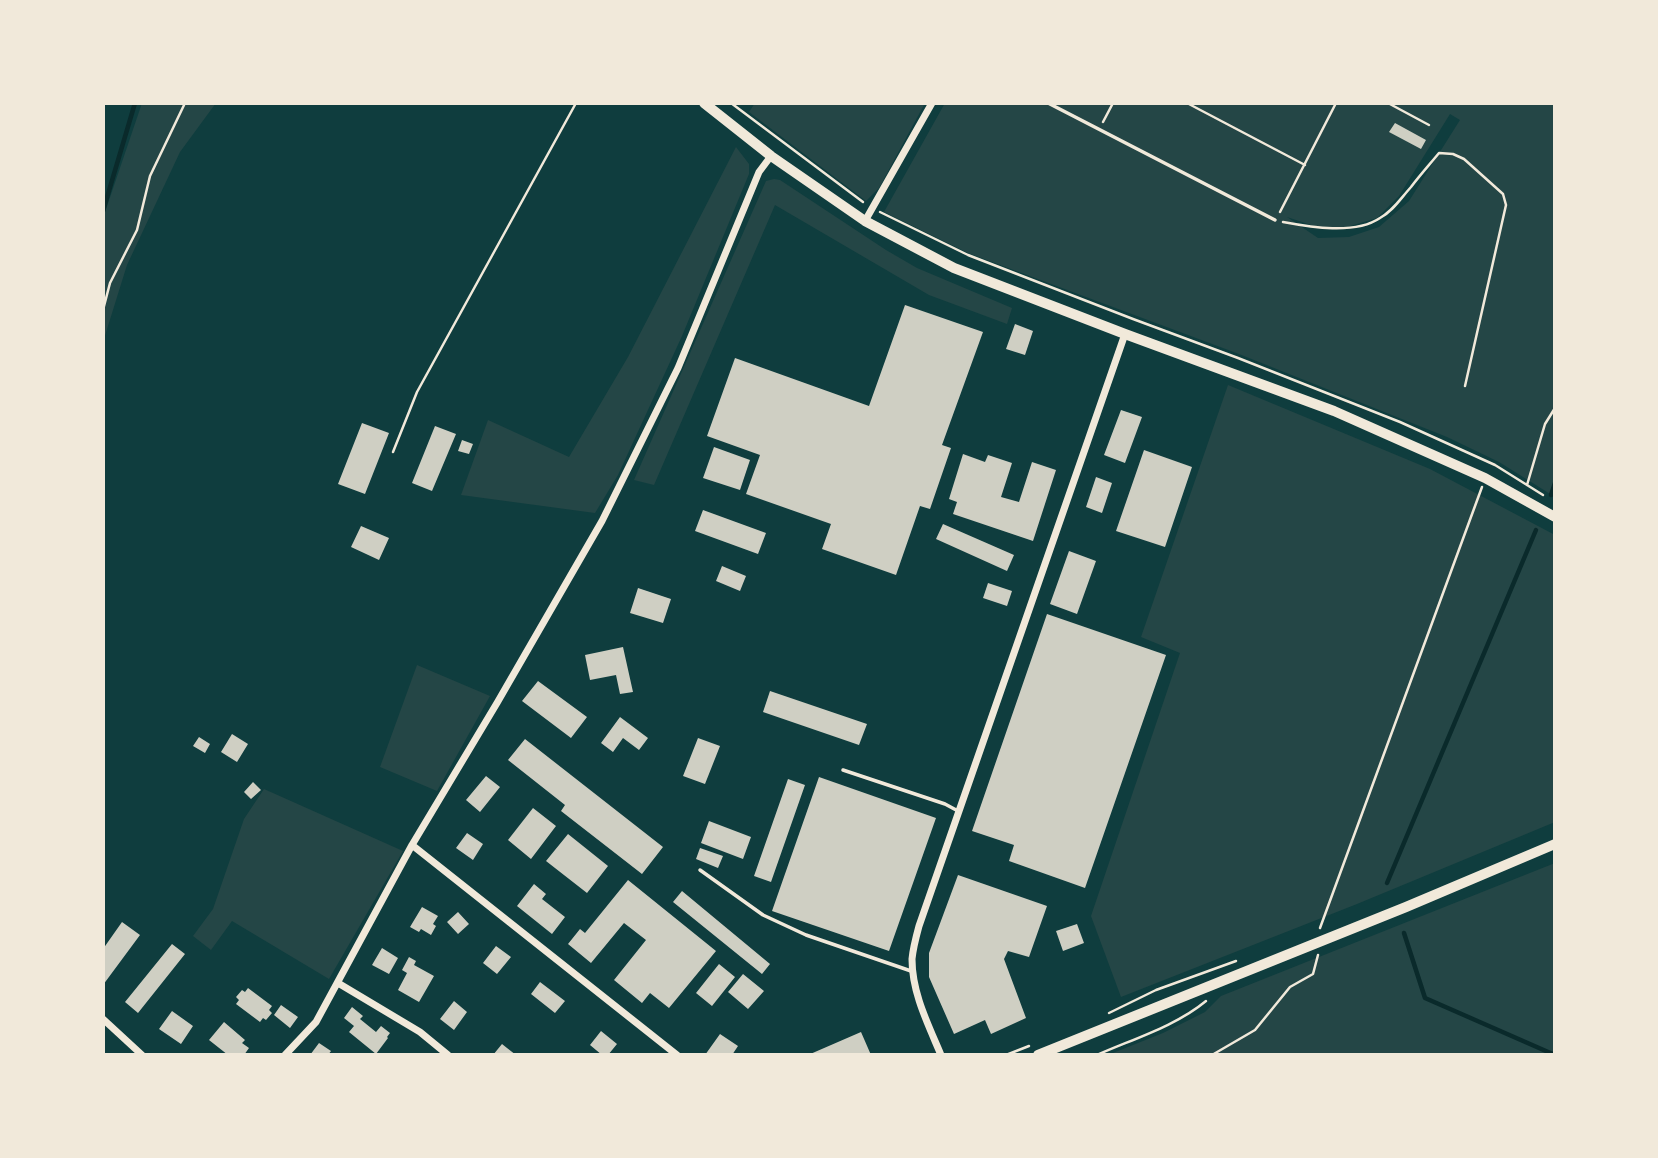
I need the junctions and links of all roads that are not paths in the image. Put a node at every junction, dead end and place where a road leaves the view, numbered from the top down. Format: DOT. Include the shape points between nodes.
graph roads {
  1 [pos="704,103"];
  2 [pos="932,103"];
  3 [pos="1048,103"];
  4 [pos="771,156"];
  5 [pos="1275,220"];
  6 [pos="864,221"];
  7 [pos="1125,334"];
  8 [pos="1555,517"];
  9 [pos="843,770"];
  10 [pos="958,811"];
  11 [pos="1555,844"];
  12 [pos="412,845"];
  13 [pos="700,870"];
  14 [pos="913,972"];
  15 [pos="338,983"];
  16 [pos="103,1019"];
  17 [pos="1042,1054"];
  18 [pos="142,1055"];
  19 [pos="285,1055"];
  20 [pos="448,1055"];
  21 [pos="677,1055"];
  22 [pos="941,1055"];
  1 -- 4 [label="main road"];
  2 -- 6 [label="street"];
  3 -- 5 [label="lane"];
  4 -- 6 [label="main road"];
  4 -- 12 [label="street" via="759,172 678,368 602,521"];
  6 -- 7 [label="main road" via="954,268"];
  7 -- 8 [label="main road" via="1334,411 1485,478"];
  7 -- 10 [label="street"];
  9 -- 10 [label="lane"];
  10 -- 14 [label="street" via="919,926"];
  11 -- 17 [label="main road"];
  12 -- 15 [label="street"];
  12 -- 21 [label="street"];
  13 -- 14 [label="lane" via="764,915 806,935"];
  14 -- 22 [label="street"];
  15 -- 19 [label="street" via="316,1022"];
  15 -- 20 [label="street" via="420,1032"];
  16 -- 18 [label="street"];
}
